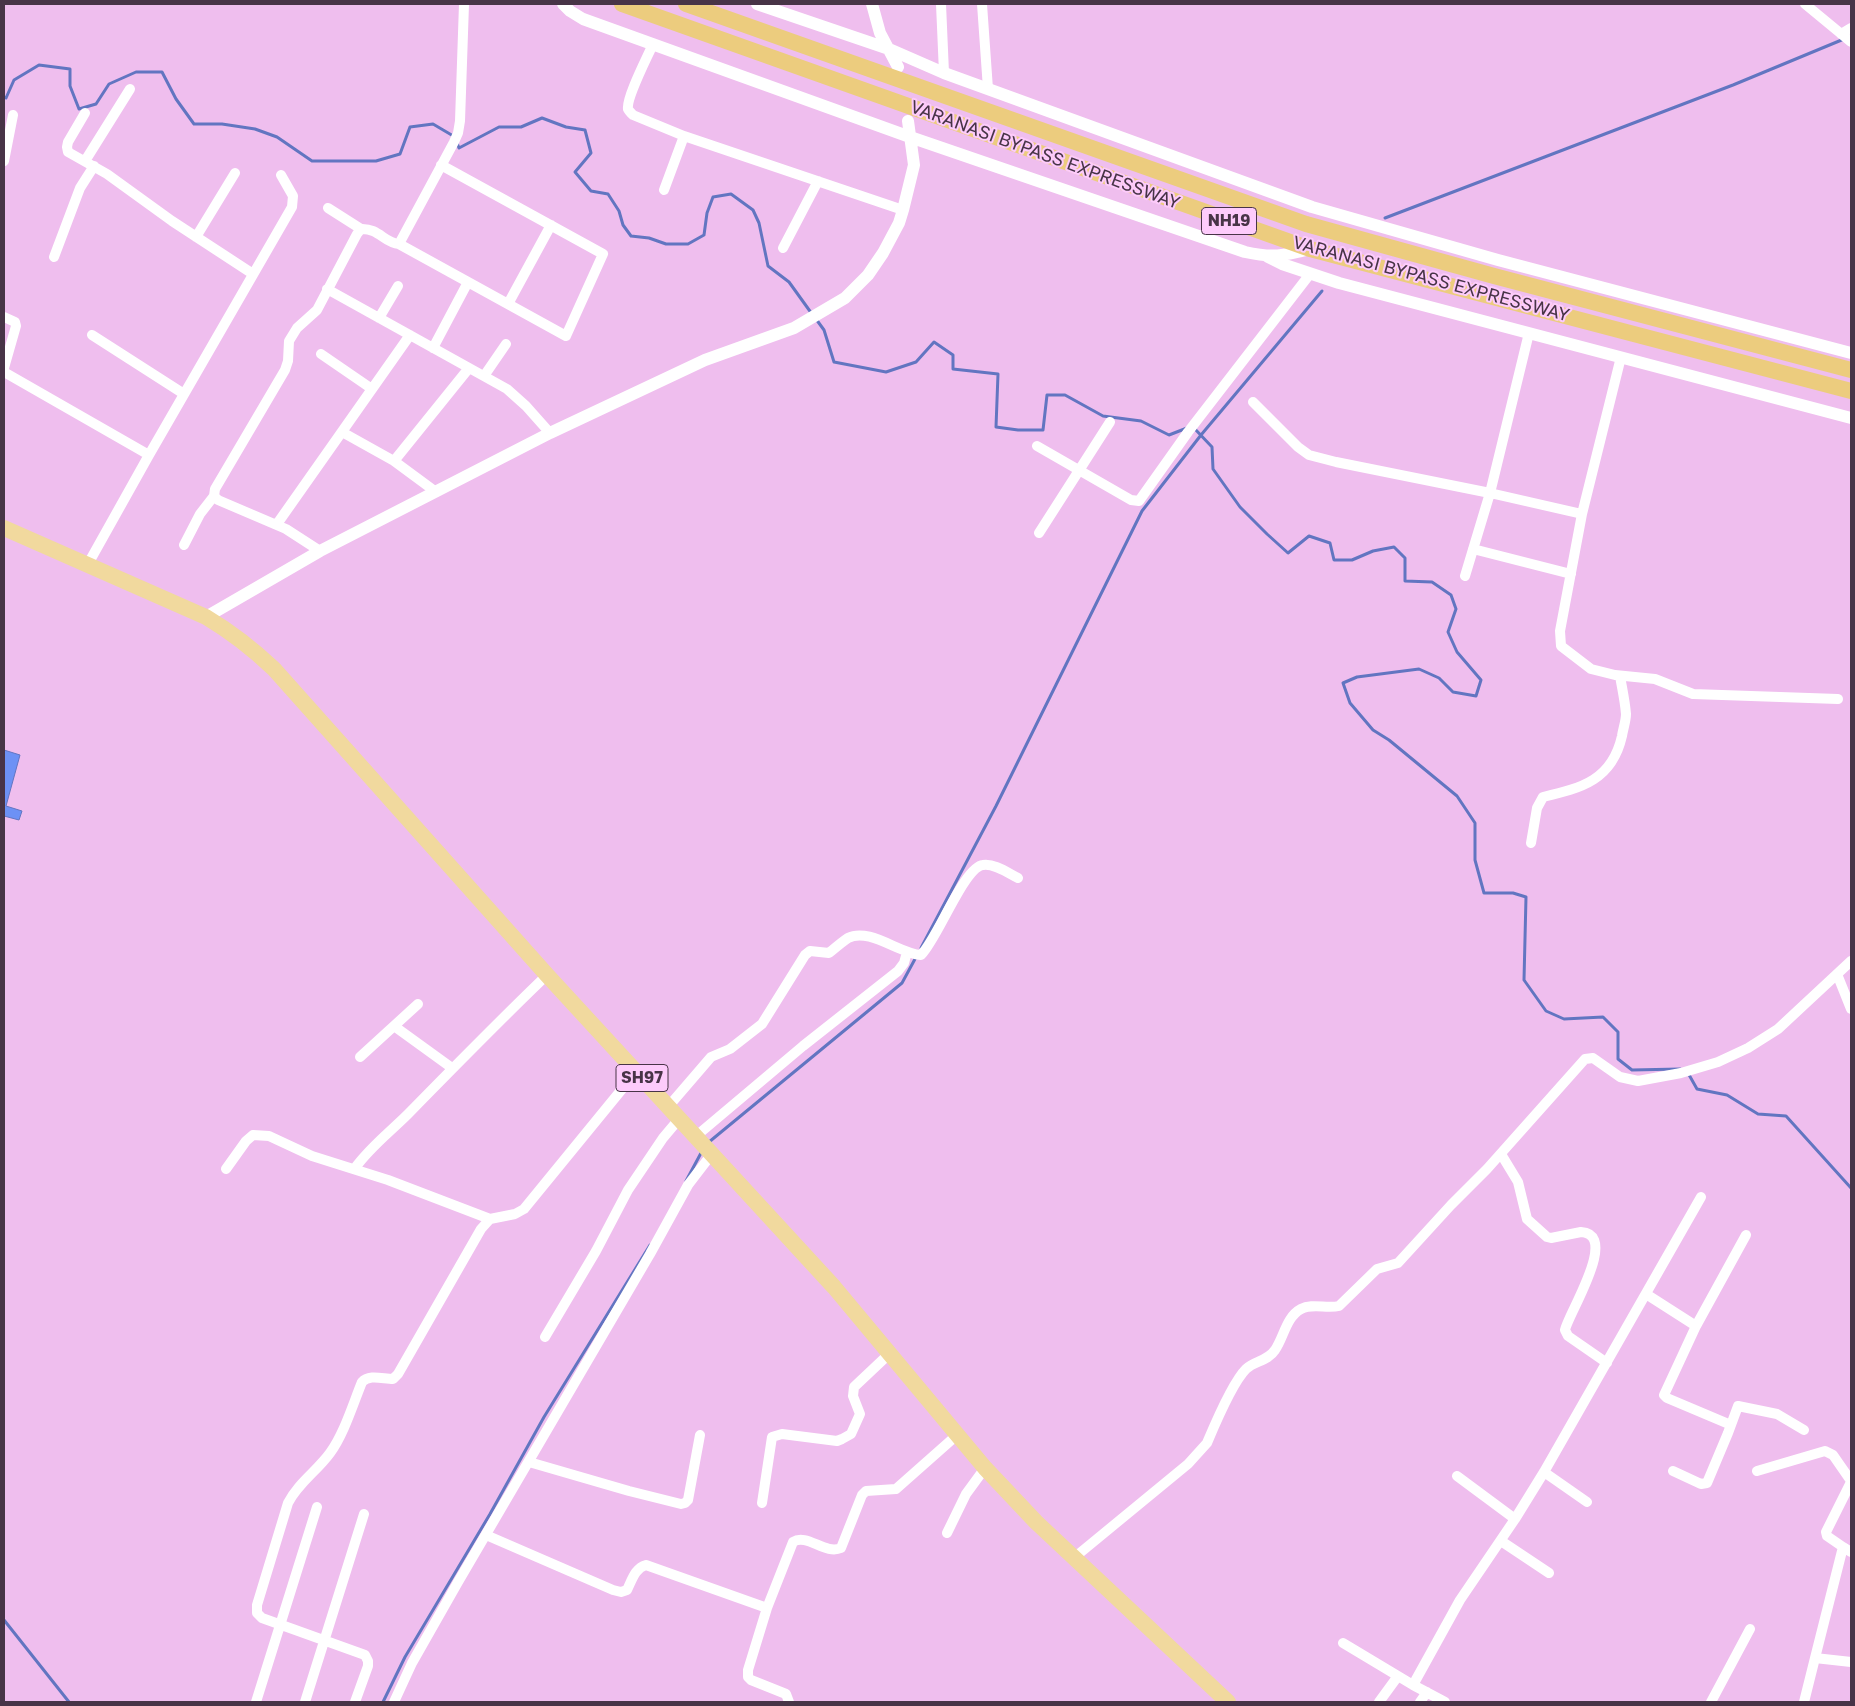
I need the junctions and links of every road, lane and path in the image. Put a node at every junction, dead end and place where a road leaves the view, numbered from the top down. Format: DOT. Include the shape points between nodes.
graph roads {
  1 [pos="464,4"];
  2 [pos="563,4"];
  3 [pos="622,4"];
  4 [pos="686,4"];
  5 [pos="757,4"];
  6 [pos="872,4"];
  7 [pos="941,4"];
  8 [pos="982,4"];
  9 [pos="1805,4"];
  10 [pos="1851,28"];
  11 [pos="1841,34"];
  12 [pos="1851,42"];
  13 [pos="653,44"];
  14 [pos="888,50"];
  15 [pos="898,67"];
  16 [pos="944,73"];
  17 [pos="130,89"];
  18 [pos="988,89"];
  19 [pos="85,113"];
  20 [pos="13,116"];
  21 [pos="908,121"];
  22 [pos="684,136"];
  23 [pos="910,137"];
  24 [pos="4,160"];
  25 [pos="90,164"];
  26 [pos="441,165"];
  27 [pos="235,173"];
  28 [pos="281,175"];
  29 [pos="818,181"];
  30 [pos="664,190"];
  31 [pos="328,208"];
  32 [pos="904,210"];
  33 [pos="551,225"];
  34 [pos="362,229"];
  35 [pos="196,237"];
  36 [pos="399,244"];
  37 [pos="783,248"];
  38 [pos="1310,249"];
  39 [pos="1266,256"];
  40 [pos="54,257"];
  41 [pos="253,274"];
  42 [pos="1310,274"];
  43 [pos="468,282"];
  44 [pos="398,286"];
  45 [pos="327,290"];
  46 [pos="508,304"];
  47 [pos="4,317"];
  48 [pos="380,318"];
  49 [pos="1529,333"];
  50 [pos="92,335"];
  51 [pos="410,335"];
  52 [pos="506,344"];
  53 [pos="434,348"];
  54 [pos="1851,353"];
  55 [pos="321,354"];
  56 [pos="1621,357"];
  57 [pos="469,368"];
  58 [pos="4,370"];
  59 [pos="1851,370"];
  60 [pos="484,376"];
  61 [pos="372,390"];
  62 [pos="1851,391"];
  63 [pos="184,394"];
  64 [pos="1253,402"];
  65 [pos="1851,418"];
  66 [pos="1110,422"];
  67 [pos="342,432"];
  68 [pos="550,433"];
  69 [pos="1037,446"];
  70 [pos="148,455"];
  71 [pos="394,461"];
  72 [pos="1079,470"];
  73 [pos="436,492"];
  74 [pos="1490,493"];
  75 [pos="214,496"];
  76 [pos="1582,514"];
  77 [pos="277,524"];
  78 [pos="4,528"];
  79 [pos="1039,533"];
  80 [pos="184,545"];
  81 [pos="1473,550"];
  82 [pos="320,551"];
  83 [pos="88,564"];
  84 [pos="1571,574"];
  85 [pos="1464,576"];
  86 [pos="206,617"];
  87 [pos="1620,676"];
  88 [pos="1838,699"];
  89 [pos="1531,843"];
  90 [pos="1018,878"];
  91 [pos="907,952"];
  92 [pos="1851,961"];
  93 [pos="1837,974"];
  94 [pos="548,975"];
  95 [pos="418,1004"];
  96 [pos="1851,1009"];
  97 [pos="394,1026"];
  98 [pos="360,1057"];
  99 [pos="452,1068"];
  100 [pos="636,1072"];
  101 [pos="673,1113"];
  102 [pos="695,1137"];
  103 [pos="1501,1154"];
  104 [pos="711,1155"];
  105 [pos="355,1168"];
  106 [pos="226,1169"];
  107 [pos="1701,1197"];
  108 [pos="490,1219"];
  109 [pos="1746,1235"];
  110 [pos="1646,1294"];
  111 [pos="1696,1326"];
  112 [pos="545,1337"];
  113 [pos="889,1354"];
  114 [pos="1607,1362"];
  115 [pos="1731,1425"];
  116 [pos="1804,1430"];
  117 [pos="700,1435"];
  118 [pos="957,1435"];
  119 [pos="530,1462"];
  120 [pos="985,1468"];
  121 [pos="1674,1471"];
  122 [pos="1758,1471"];
  123 [pos="1544,1472"];
  124 [pos="1457,1476"];
  125 [pos="1851,1481"];
  126 [pos="1587,1502"];
  127 [pos="762,1503"];
  128 [pos="317,1507"];
  129 [pos="364,1514"];
  130 [pos="1515,1519"];
  131 [pos="947,1533"];
  132 [pos="486,1535"];
  133 [pos="1501,1541"];
  134 [pos="1847,1550"];
  135 [pos="1075,1557"];
  136 [pos="1549,1573"];
  137 [pos="767,1608"];
  138 [pos="280,1626"];
  139 [pos="1750,1629"];
  140 [pos="322,1641"];
  141 [pos="1343,1643"];
  142 [pos="1815,1658"];
  143 [pos="1851,1662"];
  144 [pos="1398,1676"];
  145 [pos="1413,1685"];
  146 [pos="1427,1692"];
  147 [pos="1225,1701"];
  148 [pos="256,1702"];
  149 [pos="305,1702"];
  150 [pos="356,1702"];
  151 [pos="394,1702"];
  152 [pos="789,1702"];
  153 [pos="1379,1702"];
  154 [pos="1420,1702"];
  155 [pos="1445,1702"];
  156 [pos="1711,1702"];
  157 [pos="1804,1702"];
  1 -- 26 [label="street" via="456,138"];
  2 -- 13 [label="street" via="583,19"];
  3 -- 38 [label="highway, VARANASI BYPASS EXPRESSWAY / NH19"];
  4 -- 59 [label="highway, VARANASI BYPASS EXPRESSWAY / NH19" via="1306,224"];
  5 -- 14 [label="street"];
  6 -- 14 [label="street"];
  7 -- 16 [label="street"];
  8 -- 18 [label="street"];
  9 -- 11 [label="street"];
  10 -- 11 [label="street"];
  11 -- 12 [label="street"];
  13 -- 22 [label="street" via="632,90 628,110"];
  13 -- 23 [label="street"];
  14 -- 15 [label="street"];
  14 -- 16 [label="street"];
  16 -- 18 [label="street"];
  17 -- 25 [label="street"];
  18 -- 54 [label="street" via="1312,207"];
  19 -- 25 [label="street" via="67,147 68,152"];
  20 -- 24 [label="street"];
  21 -- 23 [label="street"];
  22 -- 29 [label="street"];
  22 -- 30 [label="street"];
  23 -- 32 [label="street" via="914,165"];
  23 -- 39 [label="street" via="1245,252"];
  25 -- 35 [label="street"];
  25 -- 40 [label="street"];
  26 -- 33 [label="street"];
  26 -- 36 [label="street"];
  27 -- 35 [label="street"];
  28 -- 41 [label="street" via="293,196 292,207"];
  29 -- 32 [label="street"];
  29 -- 37 [label="street"];
  31 -- 34 [label="street"];
  32 -- 68 [label="street" via="883,253 868,275 845,298 794,328 705,360"];
  33 -- 46 [label="street"];
  33 -- 46 [label="street" via="603,254 566,336"];
  34 -- 36 [label="street" via="374,231"];
  34 -- 45 [label="street"];
  35 -- 41 [label="street"];
  36 -- 43 [label="street"];
  38 -- 39 [label="street" via="1282,256"];
  38 -- 62 [label="highway, VARANASI BYPASS EXPRESSWAY / NH19"];
  39 -- 42 [label="street"];
  41 -- 63 [label="street"];
  42 -- 49 [label="street"];
  42 -- 72 [label="street" via="1188,432 1142,498 1131,500"];
  43 -- 46 [label="street"];
  43 -- 53 [label="street"];
  44 -- 48 [label="street"];
  45 -- 48 [label="street"];
  45 -- 75 [label="street" via="317,310 297,328 289,341 285,370 215,489"];
  47 -- 58 [label="street" via="15,322 16,326"];
  48 -- 51 [label="street"];
  49 -- 56 [label="street"];
  49 -- 74 [label="street"];
  50 -- 63 [label="street"];
  51 -- 53 [label="street"];
  51 -- 61 [label="street"];
  52 -- 60 [label="street"];
  53 -- 57 [label="street"];
  55 -- 61 [label="street"];
  56 -- 65 [label="street"];
  56 -- 76 [label="street"];
  57 -- 60 [label="street"];
  57 -- 71 [label="street"];
  58 -- 70 [label="street"];
  60 -- 68 [label="street" via="516,396"];
  61 -- 67 [label="street"];
  63 -- 70 [label="street"];
  64 -- 74 [label="street" via="1309,454"];
  66 -- 72 [label="street"];
  67 -- 71 [label="street"];
  67 -- 77 [label="street"];
  68 -- 73 [label="street"];
  69 -- 72 [label="street"];
  70 -- 83 [label="street"];
  71 -- 73 [label="street"];
  72 -- 79 [label="street"];
  73 -- 82 [label="street"];
  74 -- 76 [label="street"];
  74 -- 81 [label="street"];
  75 -- 77 [label="street"];
  75 -- 80 [label="street" via="200,514"];
  76 -- 84 [label="street"];
  77 -- 82 [label="street"];
  78 -- 83 [label="main road, SH97"];
  81 -- 84 [label="street"];
  81 -- 85 [label="street"];
  82 -- 86 [label="street"];
  83 -- 86 [label="main road, SH97"];
  84 -- 87 [label="street" via="1560,631 1561,646 1591,669"];
  86 -- 94 [label="main road, SH97" via="238,637 274,669"];
  87 -- 88 [label="street" via="1655,679 1693,694"];
  87 -- 89 [label="street" via="1626,713 1615,757 1601,775 1586,785 1543,797 1536,808"];
  90 -- 91 [label="street" via="992,865 982,864 973,869 931,944 921,955"];
  91 -- 101 [label="street" via="866,936 854,936 829,953 810,951 804,955 762,1024 730,1049 711,1057"];
  91 -- 102 [label="street" via="898,971"];
  92 -- 93 [label="street"];
  93 -- 96 [label="street"];
  93 -- 103 [label="street" via="1778,1029 1718,1062 1638,1081 1620,1077 1594,1058 1585,1059"];
  94 -- 99 [label="street"];
  94 -- 100 [label="main road, SH97"];
  95 -- 97 [label="street"];
  97 -- 98 [label="street"];
  97 -- 99 [label="street"];
  99 -- 105 [label="street" via="366,1153"];
  100 -- 101 [label="main road, SH97"];
  100 -- 108 [label="street" via="524,1209"];
  101 -- 102 [label="main road, SH97"];
  101 -- 112 [label="street" via="663,1138 628,1190"];
  102 -- 104 [label="main road, SH97"];
  103 -- 114 [label="street" via="1518,1182 1531,1224 1551,1238 1581,1232 1593,1238 1593,1267 1565,1330 1568,1336"];
  103 -- 135 [label="street" via="1398,1263 1381,1266 1339,1306 1308,1306 1296,1312 1270,1356 1248,1367 1240,1378 1201,1450"];
  104 -- 113 [label="main road, SH97" via="834,1287"];
  104 -- 119 [label="street" via="688,1185"];
  105 -- 106 [label="street" via="312,1156 258,1134 246,1141"];
  105 -- 108 [label="street"];
  107 -- 110 [label="street"];
  108 -- 138 [label="street" via="480,1229 398,1374 393,1379 370,1377 362,1382 332,1451 294,1492 288,1503 257,1604 257,1614"];
  109 -- 111 [label="street"];
  110 -- 111 [label="street"];
  110 -- 114 [label="street"];
  111 -- 115 [label="street" via="1665,1397"];
  113 -- 118 [label="main road, SH97"];
  113 -- 127 [label="street" via="854,1387 853,1396 860,1414 847,1438 837,1441 782,1434 772,1437"];
  114 -- 123 [label="street"];
  115 -- 116 [label="street" via="1736,1409 1741,1406 1777,1414"];
  115 -- 121 [label="street" via="1705,1484"];
  117 -- 119 [label="street" via="688,1500 681,1504"];
  118 -- 120 [label="main road, SH97"];
  118 -- 137 [label="street" via="896,1489 866,1491 841,1548 833,1550 800,1539 793,1542"];
  119 -- 132 [label="street"];
  120 -- 131 [label="street" via="966,1494"];
  120 -- 135 [label="main road, SH97" via="1036,1522"];
  122 -- 125 [label="street" via="1825,1452 1833,1455"];
  123 -- 126 [label="street"];
  123 -- 130 [label="street"];
  124 -- 130 [label="street"];
  125 -- 134 [label="street" via="1826,1532"];
  128 -- 138 [label="street"];
  129 -- 140 [label="street"];
  130 -- 133 [label="street"];
  132 -- 137 [label="street" via="620,1592 627,1590 637,1570 646,1565"];
  132 -- 151 [label="street" via="412,1663"];
  133 -- 136 [label="street"];
  133 -- 145 [label="street" via="1460,1600"];
  134 -- 142 [label="street"];
  135 -- 147 [label="main road, SH97"];
  137 -- 152 [label="street" via="748,1676 786,1694"];
  138 -- 140 [label="street"];
  138 -- 148 [label="street"];
  139 -- 156 [label="street"];
  140 -- 149 [label="street"];
  140 -- 150 [label="street" via="361,1653 367,1658 368,1666"];
  141 -- 144 [label="street"];
  142 -- 143 [label="street"];
  142 -- 157 [label="street"];
  144 -- 145 [label="street"];
  144 -- 153 [label="street"];
  145 -- 146 [label="street"];
  146 -- 154 [label="street"];
  146 -- 155 [label="street"];
}
